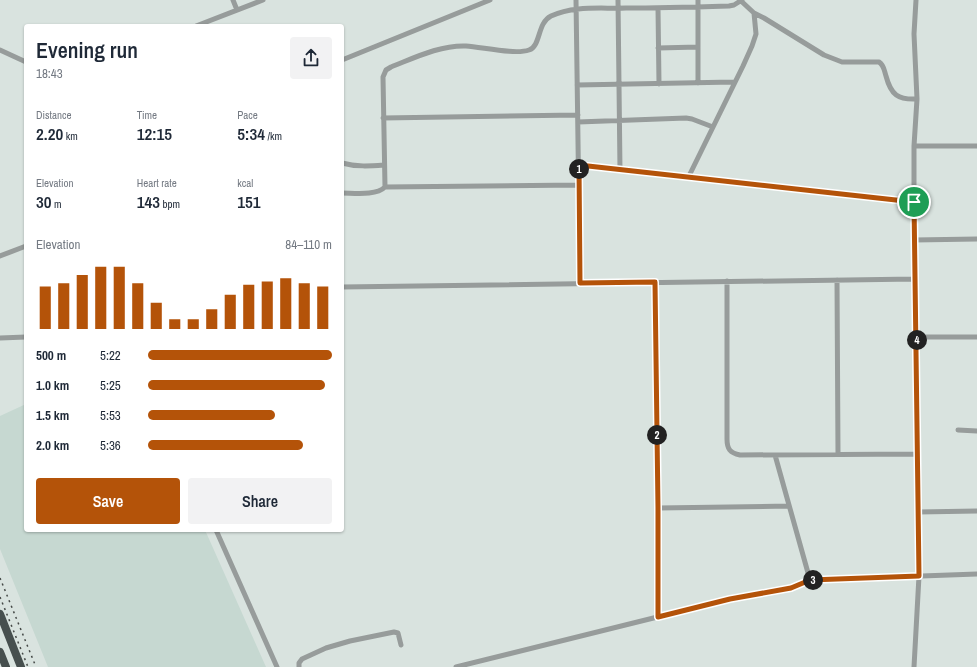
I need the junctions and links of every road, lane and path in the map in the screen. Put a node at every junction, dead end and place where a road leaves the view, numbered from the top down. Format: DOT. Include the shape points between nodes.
graph roads {
  1 [pos="233,0"];
  2 [pos="263,0"];
  3 [pos="490,0"];
  4 [pos="576,0"];
  5 [pos="618,0"];
  6 [pos="698,0"];
  7 [pos="741,0"];
  8 [pos="916,0"];
  9 [pos="698,7"];
  10 [pos="618,8"];
  11 [pos="658,8"];
  12 [pos="576,9"];
  13 [pos="237,10"];
  14 [pos="754,13"];
  15 [pos="201,24"];
  16 [pos="698,47"];
  17 [pos="658,48"];
  18 [pos="0,50"];
  19 [pos="344,59"];
  20 [pos="24,61"];
  21 [pos="734,82"];
  22 [pos="698,83"];
  23 [pos="619,84"];
  24 [pos="659,84"];
  25 [pos="577,85"];
  26 [pos="917,98"];
  27 [pos="578,115"];
  28 [pos="383,118"];
  29 [pos="620,120"];
  30 [pos="578,122"];
  31 [pos="713,128"];
  32 [pos="914,146"];
  33 [pos="977,146"];
  34 [pos="344,164"];
  35 [pos="384,165"];
  36 [pos="579,165"];
  37 [pos="620,170"];
  38 [pos="688,178"];
  39 [pos="579,185"];
  40 [pos="385,187"];
  41 [pos="344,193"];
  42 [pos="914,202"];
  43 [pos="977,239"];
  44 [pos="914,240"];
  45 [pos="24,247"];
  46 [pos="0,256"];
  47 [pos="916,279"];
  48 [pos="837,280"];
  49 [pos="655,282"];
  50 [pos="727,282"];
  51 [pos="580,283"];
  52 [pos="344,287"];
  53 [pos="24,337"];
  54 [pos="977,337"];
  55 [pos="0,338"];
  56 [pos="916,338"];
  57 [pos="958,430"];
  58 [pos="977,430"];
  59 [pos="775,454"];
  60 [pos="838,454"];
  61 [pos="917,454"];
  62 [pos="789,506"];
  63 [pos="658,508"];
  64 [pos="977,511"];
  65 [pos="918,512"];
  66 [pos="217,532"];
  67 [pos="977,574"];
  68 [pos="919,576"];
  69 [pos="810,580"];
  70 [pos="0,614"];
  71 [pos="658,617"];
  72 [pos="401,645"];
  73 [pos="0,652"];
  74 [pos="6,667"];
  75 [pos="21,667"];
  76 [pos="277,667"];
  77 [pos="299,667"];
  78 [pos="456,667"];
  79 [pos="914,667"];
  1 -- 13 [label="street"];
  2 -- 13 [label="street"];
  3 -- 19 [label="street"];
  4 -- 12 [label="street"];
  5 -- 10 [label="street"];
  6 -- 9 [label="street"];
  7 -- 9 [label="street" via="729,6"];
  7 -- 14 [label="street"];
  8 -- 26 [label="street" via="914,66"];
  9 -- 11 [label="street"];
  9 -- 16 [label="street"];
  10 -- 11 [label="street"];
  10 -- 12 [label="street"];
  10 -- 23 [label="street"];
  11 -- 17 [label="street"];
  12 -- 25 [label="street"];
  12 -- 28 [label="street" via="550,16 535,46 530,50 450,47 391,67 383,76"];
  13 -- 15 [label="street"];
  14 -- 21 [label="street" via="756,34"];
  14 -- 26 [label="street" via="832,59 852,63 879,62 893,93 898,97"];
  16 -- 17 [label="street"];
  16 -- 22 [label="street"];
  17 -- 24 [label="street"];
  18 -- 20 [label="street"];
  21 -- 22 [label="street"];
  21 -- 31 [label="street"];
  22 -- 24 [label="street"];
  23 -- 24 [label="street"];
  23 -- 25 [label="street"];
  23 -- 29 [label="street"];
  25 -- 27 [label="street"];
  26 -- 32 [label="street"];
  27 -- 28 [label="street"];
  27 -- 30 [label="street"];
  28 -- 35 [label="street"];
  29 -- 30 [label="street"];
  29 -- 31 [label="street" via="686,118"];
  29 -- 37 [label="street"];
  30 -- 36 [label="street"];
  31 -- 38 [label="street"];
  32 -- 33 [label="street"];
  32 -- 42 [label="street"];
  34 -- 35 [label="street"];
  35 -- 40 [label="street"];
  36 -- 37 [label="street"];
  36 -- 39 [label="street"];
  37 -- 38 [label="street"];
  38 -- 42 [label="street"];
  39 -- 40 [label="street"];
  39 -- 51 [label="street"];
  40 -- 41 [label="street" via="379,191"];
  42 -- 44 [label="street"];
  43 -- 44 [label="street"];
  44 -- 47 [label="street"];
  45 -- 46 [label="street"];
  47 -- 48 [label="street"];
  47 -- 56 [label="street"];
  48 -- 50 [label="street"];
  48 -- 60 [label="street"];
  49 -- 50 [label="street"];
  49 -- 51 [label="street"];
  49 -- 63 [label="street"];
  50 -- 59 [label="street" via="727,444 733,454"];
  51 -- 52 [label="street"];
  53 -- 55 [label="street"];
  54 -- 56 [label="street"];
  56 -- 61 [label="street"];
  57 -- 58 [label="street"];
  59 -- 60 [label="street"];
  59 -- 62 [label="street"];
  60 -- 61 [label="street"];
  61 -- 65 [label="street"];
  62 -- 63 [label="street"];
  62 -- 69 [label="street"];
  63 -- 71 [label="street"];
  64 -- 65 [label="street"];
  65 -- 68 [label="street"];
  66 -- 76 [label="street"];
  67 -- 68 [label="street"];
  68 -- 69 [label="street"];
  68 -- 79 [label="street"];
  69 -- 71 [label="street" via="791,588 730,599"];
  70 -- 75 [label="highway"];
  71 -- 78 [label="street"];
  72 -- 77 [label="street" via="398,633 394,632 350,641 302,659"];
  73 -- 74 [label="highway"];
}
